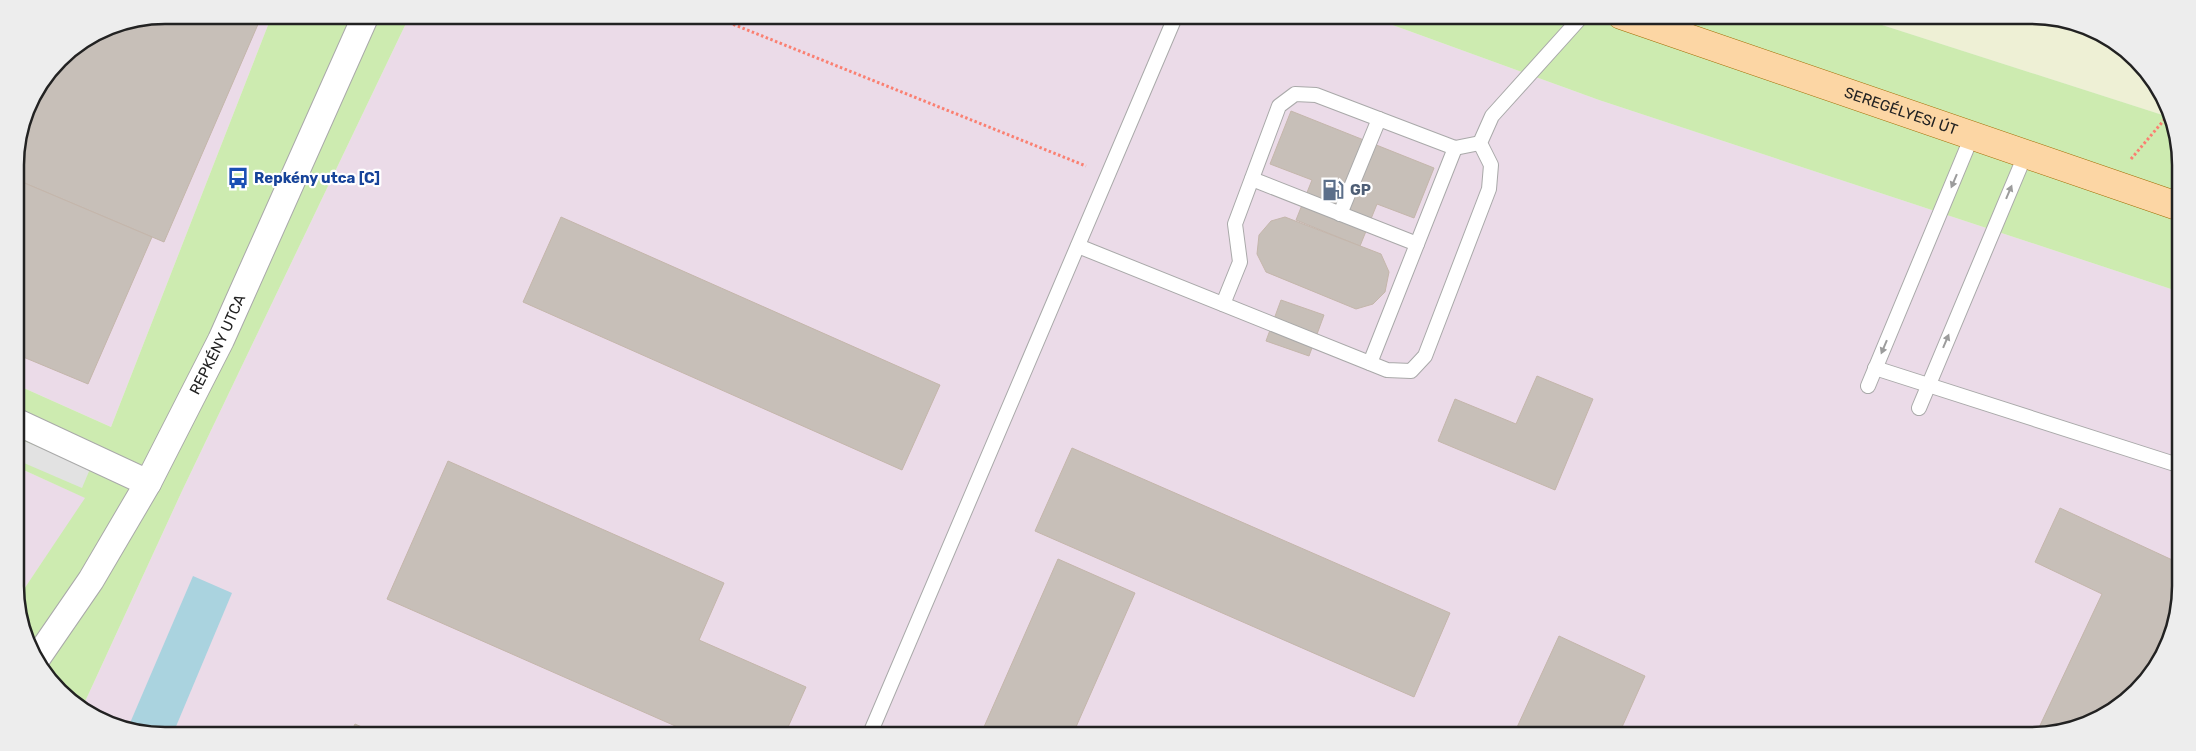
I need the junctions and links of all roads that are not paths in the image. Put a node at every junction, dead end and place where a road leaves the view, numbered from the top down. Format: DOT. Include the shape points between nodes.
graph roads {
  1 [pos="362,24"];
  2 [pos="1171,24"];
  3 [pos="1575,24"];
  4 [pos="1647,24"];
  5 [pos="1378,119"];
  6 [pos="1972,136"];
  7 [pos="1480,143"];
  8 [pos="1455,148"];
  9 [pos="2026,153"];
  10 [pos="1252,179"];
  11 [pos="2172,204"];
  12 [pos="1340,214"];
  13 [pos="1417,244"];
  14 [pos="1078,246"];
  15 [pos="1223,304"];
  16 [pos="1370,363"];
  17 [pos="1875,368"];
  18 [pos="1868,386"];
  19 [pos="1926,386"];
  20 [pos="1919,408"];
  21 [pos="24,425"];
  22 [pos="2172,463"];
  23 [pos="148,483"];
  24 [pos="40,653"];
  25 [pos="874,727"];
  1 -- 23 [label="street, REPKÉNY UTCA" via="221,340"];
  2 -- 14 [label="lane"];
  3 -- 7 [label="lane" via="1492,116"];
  4 -- 6 [label="main road, SEREGÉLYESI ÚT"];
  5 -- 8 [label="lane"];
  5 -- 10 [label="lane" via="1316,95 1295,94 1279,106"];
  5 -- 12 [label="lane"];
  6 -- 9 [label="main road, SEREGÉLYESI ÚT"];
  6 -- 17 [label="lane, one-way"];
  7 -- 8 [label="lane"];
  7 -- 16 [label="lane" via="1491,165 1489,189 1425,356 1411,372 1387,370"];
  8 -- 13 [label="lane"];
  9 -- 11 [label="main road, SEREGÉLYESI ÚT"];
  19 -- 9 [label="lane, one-way"];
  10 -- 12 [label="lane"];
  10 -- 15 [label="lane" via="1235,224 1240,262"];
  12 -- 13 [label="lane"];
  13 -- 16 [label="lane"];
  14 -- 15 [label="lane"];
  14 -- 25 [label="lane"];
  15 -- 16 [label="lane"];
  17 -- 18 [label="lane"];
  17 -- 19 [label="lane"];
  19 -- 20 [label="lane"];
  19 -- 22 [label="lane"];
  21 -- 23 [label="street"];
  23 -- 24 [label="street, REPKÉNY UTCA" via="91,580"];
}
